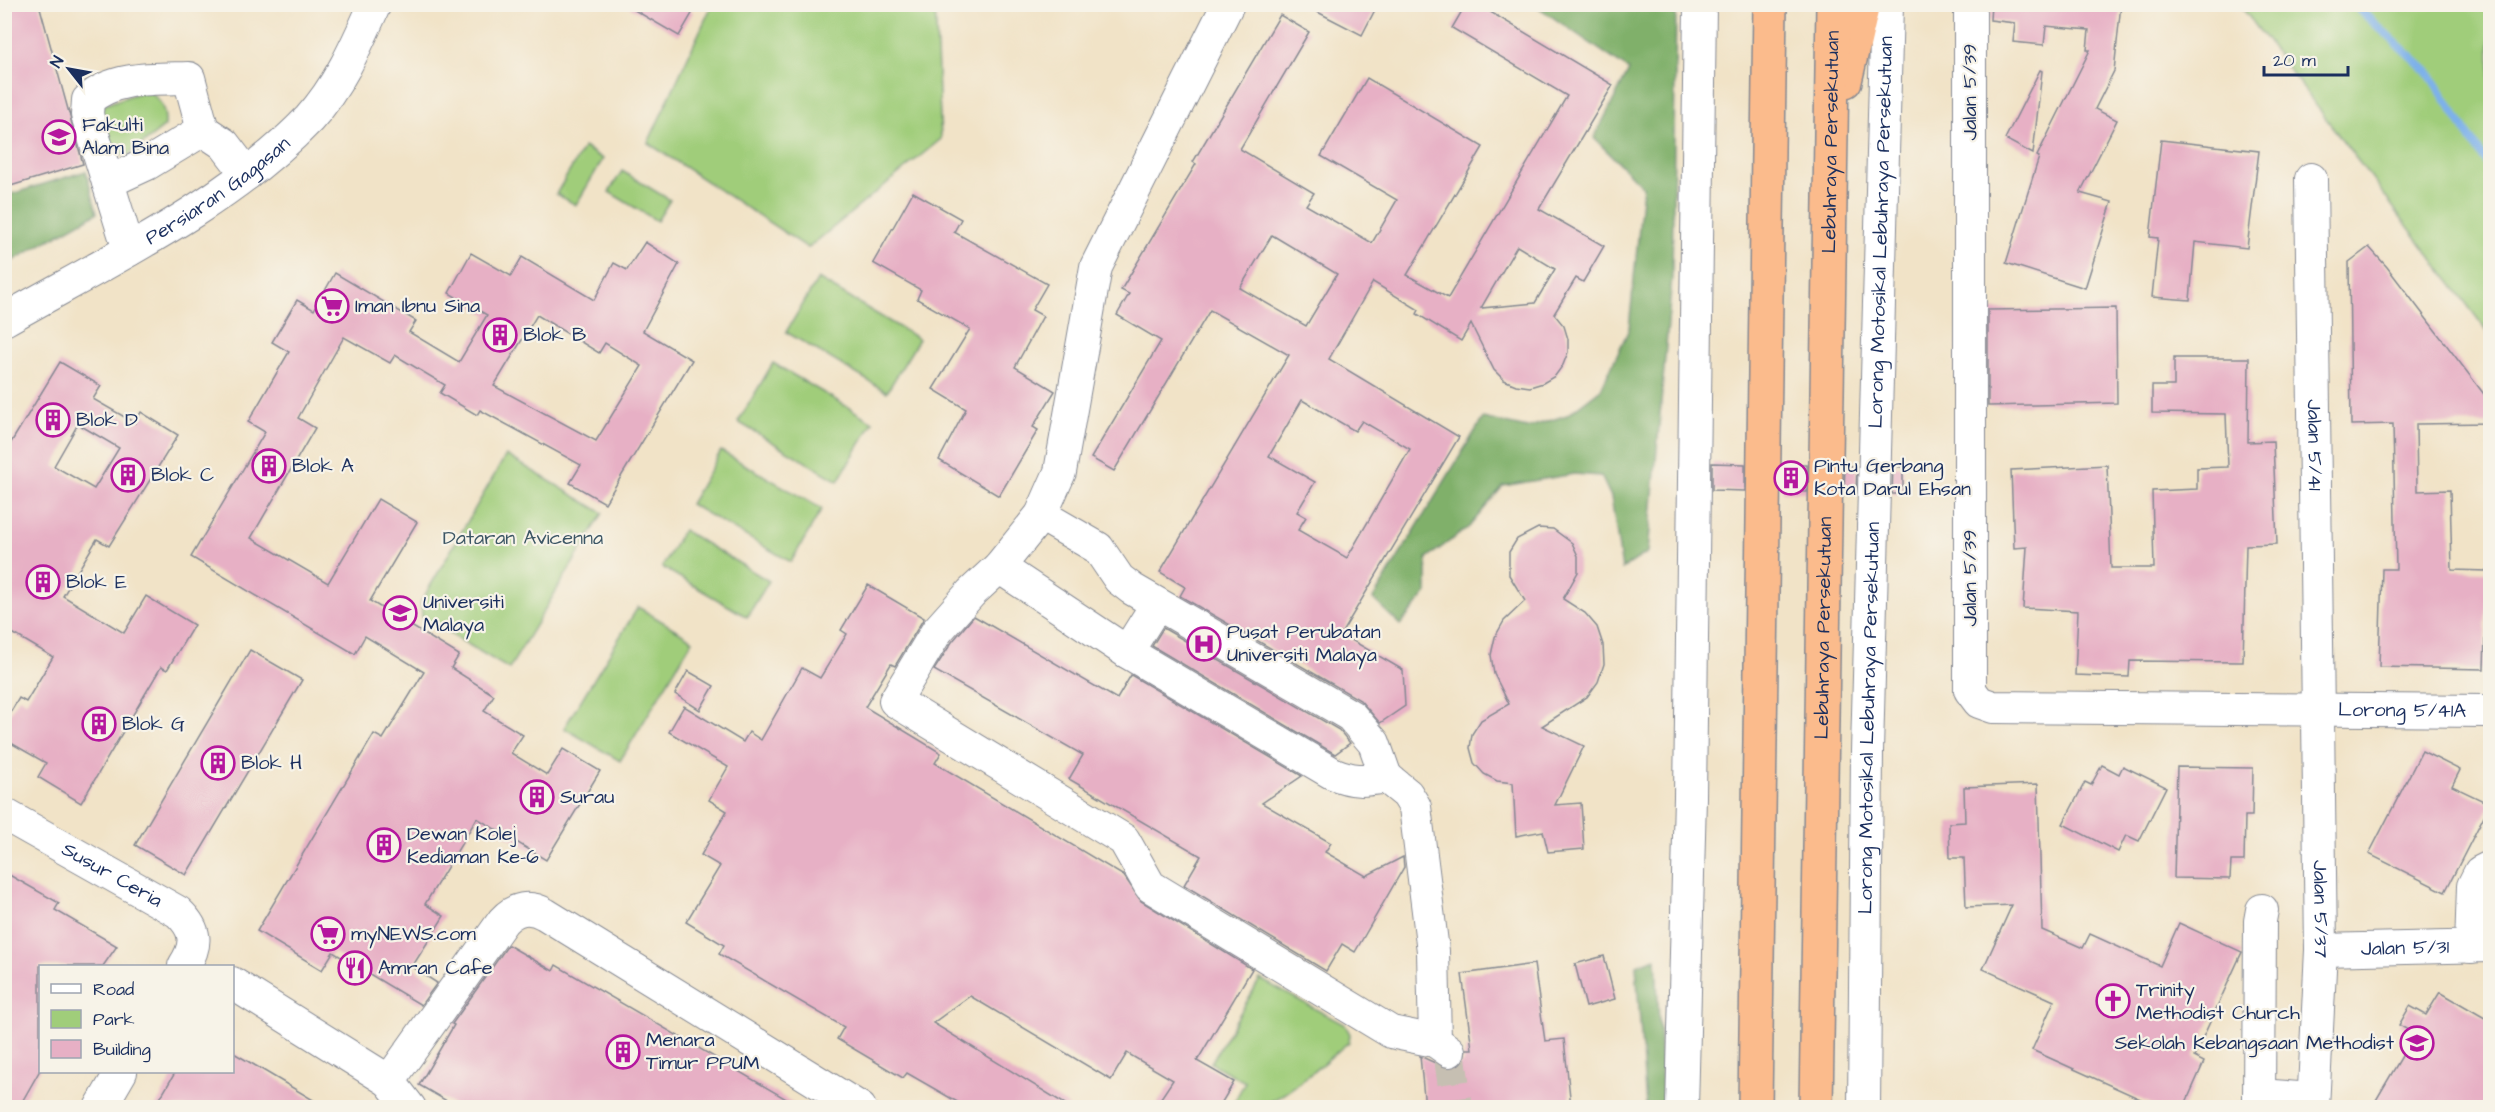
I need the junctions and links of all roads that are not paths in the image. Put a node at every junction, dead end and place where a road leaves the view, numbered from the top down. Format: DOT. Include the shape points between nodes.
graph roads {
  1 [pos="375,4"];
  2 [pos="1228,4"];
  3 [pos="1700,4"];
  4 [pos="1770,4"];
  5 [pos="1833,4"];
  6 [pos="1865,4"];
  7 [pos="1970,4"];
  8 [pos="1887,18"];
  9 [pos="202,130"];
  10 [pos="1831,139"];
  11 [pos="247,174"];
  12 [pos="2311,179"];
  13 [pos="108,182"];
  14 [pos="129,250"];
  15 [pos="4,320"];
  16 [pos="1041,515"];
  17 [pos="999,567"];
  18 [pos="1157,604"];
  19 [pos="1127,652"];
  20 [pos="2316,710"];
  21 [pos="2487,711"];
  22 [pos="1386,777"];
  23 [pos="4,814"];
  24 [pos="2490,867"];
  25 [pos="2262,910"];
  26 [pos="2481,946"];
  27 [pos="2321,950"];
  28 [pos="194,963"];
  29 [pos="234,983"];
  30 [pos="120,1073"];
  31 [pos="389,1081"];
  32 [pos="2259,1101"];
  33 [pos="2313,1103"];
  34 [pos="100,1107"];
  35 [pos="410,1107"];
  36 [pos="860,1107"];
  37 [pos="1682,1107"];
  38 [pos="1755,1107"];
  39 [pos="1816,1107"];
  40 [pos="1864,1107"];
  1 -- 11 [label="street, Persiaran Gagasan" via="348,64 310,118"];
  2 -- 16 [label="street" via="1096,267 1060,472"];
  3 -- 37 [label="street"];
  4 -- 38 [label="highway"];
  5 -- 10 [label="highway, Lebuhraya Persekutuan"];
  6 -- 8 [label="street"];
  6 -- 10 [label="highway"];
  7 -- 20 [label="street, Jalan 5/39" via="1970,690 1979,702 1993,707"];
  8 -- 40 [label="street, Lorong Motosikal Lebuhraya Persekutuan" via="1867,751"];
  9 -- 11 [label="street" via="224,144"];
  9 -- 13 [label="street" via="147,164"];
  9 -- 13 [label="street" via="189,78 134,80 100,88 88,100 87,116"];
  10 -- 39 [label="highway, Lebuhraya Persekutuan"];
  11 -- 14 [label="street, Persiaran Gagasan"];
  12 -- 20 [label="street, Jalan 5/41"];
  13 -- 14 [label="street"];
  14 -- 15 [label="street, Persiaran Gagasan"];
  16 -- 17 [label="street"];
  16 -- 18 [label="street" via="1098,548 1119,579"];
  17 -- 19 [label="street"];
  17 -- 22 [label="street" via="937,631 895,701 1124,840 1150,886 1391,1032 1442,1046 1415,807 1407,794"];
  18 -- 19 [label="street"];
  18 -- 22 [label="street" via="1351,716 1374,743"];
  19 -- 22 [label="street" via="1332,773 1362,782"];
  20 -- 21 [label="street, Lorong 5/41A"];
  20 -- 27 [label="street, Jalan 5/37"];
  23 -- 28 [label="street, Susur Ceria" via="178,912 194,935"];
  24 -- 26 [label="street" via="2480,872 2473,886"];
  25 -- 32 [label="street"];
  26 -- 27 [label="street, Jalan 5/31"];
  27 -- 33 [label="street, Jalan 5/37"];
  29 -- 31 [label="street"];
  30 -- 34 [label="street"];
  31 -- 35 [label="street"];
  31 -- 36 [label="street" via="502,921 510,913 531,908"];
  32 -- 33 [label="street"];
}
